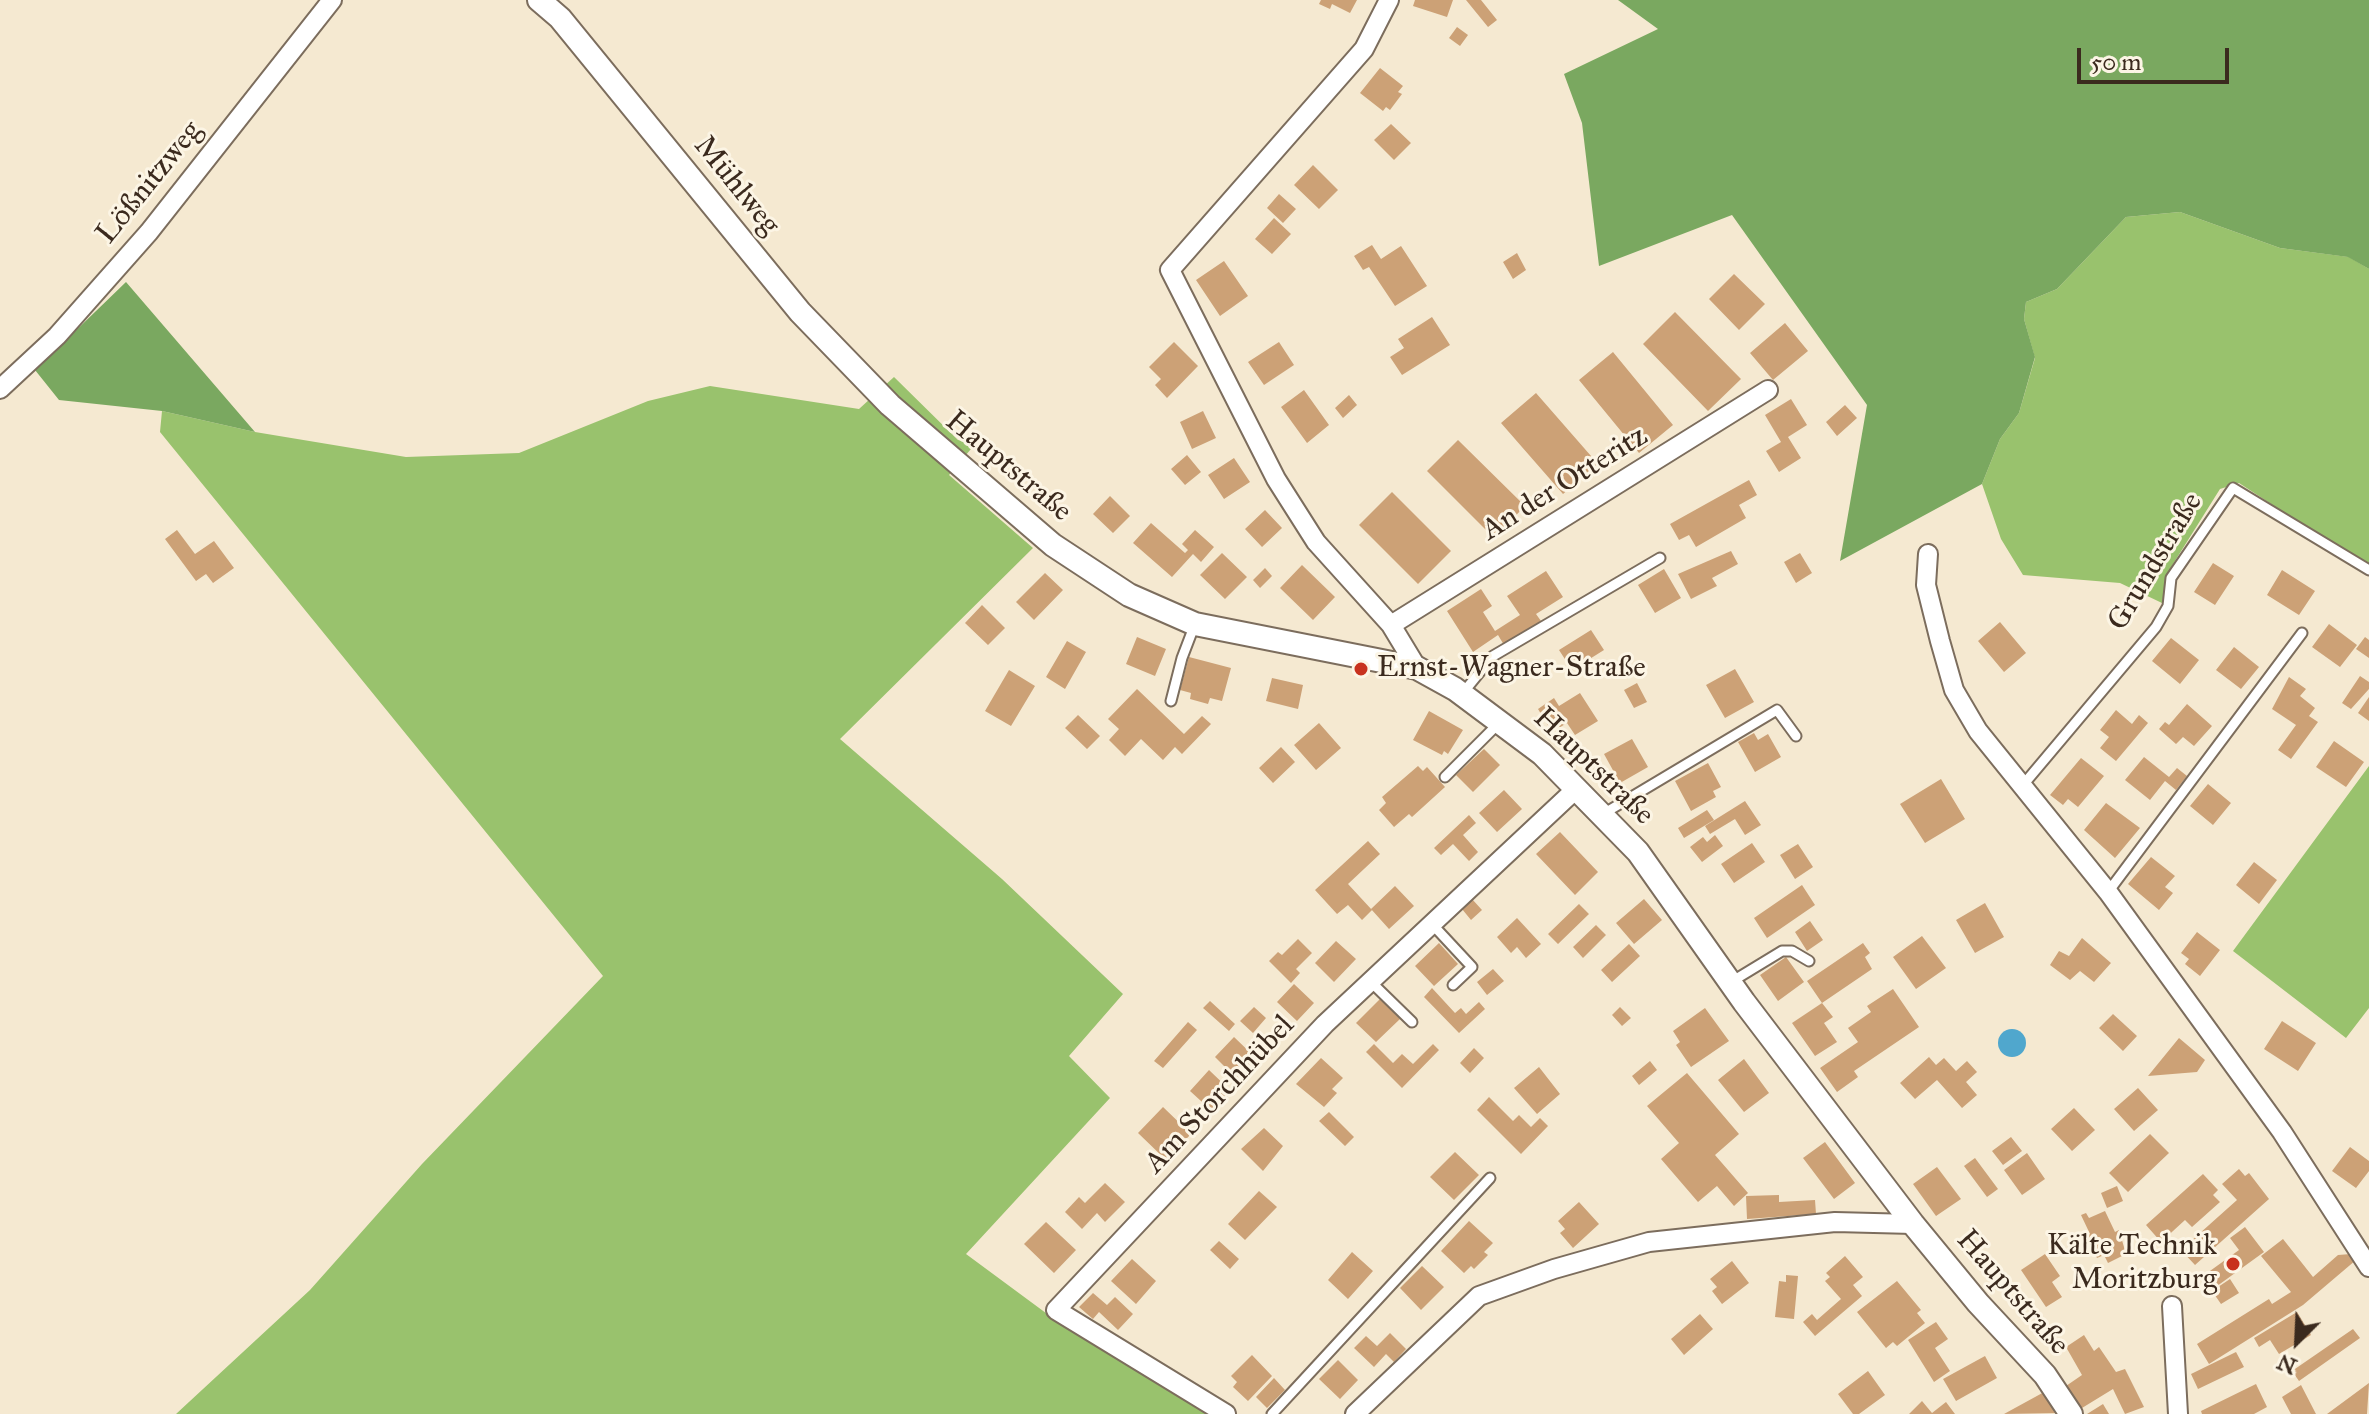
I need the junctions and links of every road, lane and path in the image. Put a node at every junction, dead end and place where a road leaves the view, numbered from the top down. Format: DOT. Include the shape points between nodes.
graph roads {
  1 [pos="332,0"];
  2 [pos="539,0"];
  3 [pos="1389,0"];
  4 [pos="0,389"];
  5 [pos="1768,390"];
  6 [pos="890,405"];
  7 [pos="1928,554"];
  8 [pos="1660,558"];
  9 [pos="2369,570"];
  10 [pos="1195,624"];
  11 [pos="1391,625"];
  12 [pos="2302,633"];
  13 [pos="1417,668"];
  14 [pos="1462,694"];
  15 [pos="1171,701"];
  16 [pos="1501,721"];
  17 [pos="1796,736"];
  18 [pos="1445,777"];
  19 [pos="2023,785"];
  20 [pos="1576,789"];
  21 [pos="1603,814"];
  22 [pos="2108,892"];
  23 [pos="1432,924"];
  24 [pos="1809,961"];
  25 [pos="1371,982"];
  26 [pos="1731,982"];
  27 [pos="1453,985"];
  28 [pos="1412,1022"];
  29 [pos="1490,1178"];
  30 [pos="1913,1224"];
  31 [pos="2369,1267"];
  32 [pos="2172,1306"];
  33 [pos="1226,1414"];
  34 [pos="1272,1414"];
  35 [pos="1355,1414"];
  36 [pos="2071,1414"];
  37 [pos="2178,1414"];
  1 -- 4 [label="street, Lößnitzweg" via="149,232 57,336"];
  2 -- 6 [label="street, Mühlweg" via="570,30 800,312"];
  3 -- 11 [label="street" via="1364,49 1170,270 1276,479 1316,542"];
  5 -- 11 [label="street, An der Otteritz"];
  6 -- 10 [label="street, Hauptstraße" via="1053,545 1129,595"];
  7 -- 19 [label="street" via="1926,585 1954,690 1978,731"];
  8 -- 14 [label="lane" via="1493,656"];
  9 -- 19 [label="lane, Grundstraße" via="2233,488 2171,578 2168,606 2156,627"];
  10 -- 13 [label="street, Hauptstraße"];
  10 -- 15 [label="lane"];
  11 -- 13 [label="street"];
  12 -- 22 [label="lane"];
  13 -- 14 [label="street, Hauptstraße"];
  14 -- 16 [label="street, Hauptstraße"];
  16 -- 18 [label="lane"];
  16 -- 20 [label="street, Hauptstraße"];
  17 -- 21 [label="lane" via="1777,710"];
  19 -- 22 [label="street"];
  20 -- 21 [label="street, Hauptstraße"];
  20 -- 23 [label="street, Am Storchhübel"];
  21 -- 26 [label="street, Hauptstraße" via="1638,852"];
  22 -- 31 [label="street" via="2282,1132"];
  23 -- 25 [label="street, Am Storchhübel"];
  23 -- 27 [label="lane" via="1472,967"];
  24 -- 26 [label="lane" via="1782,951"];
  25 -- 28 [label="lane"];
  25 -- 33 [label="street, Am Storchhübel" via="1325,1024 1056,1310"];
  26 -- 30 [label="street, Hauptstraße"];
  29 -- 34 [label="lane"];
  30 -- 35 [label="street" via="1835,1222 1649,1242 1554,1269 1479,1296"];
  30 -- 36 [label="street, Hauptstraße" via="2045,1375"];
  32 -- 37 [label="street"];
}
